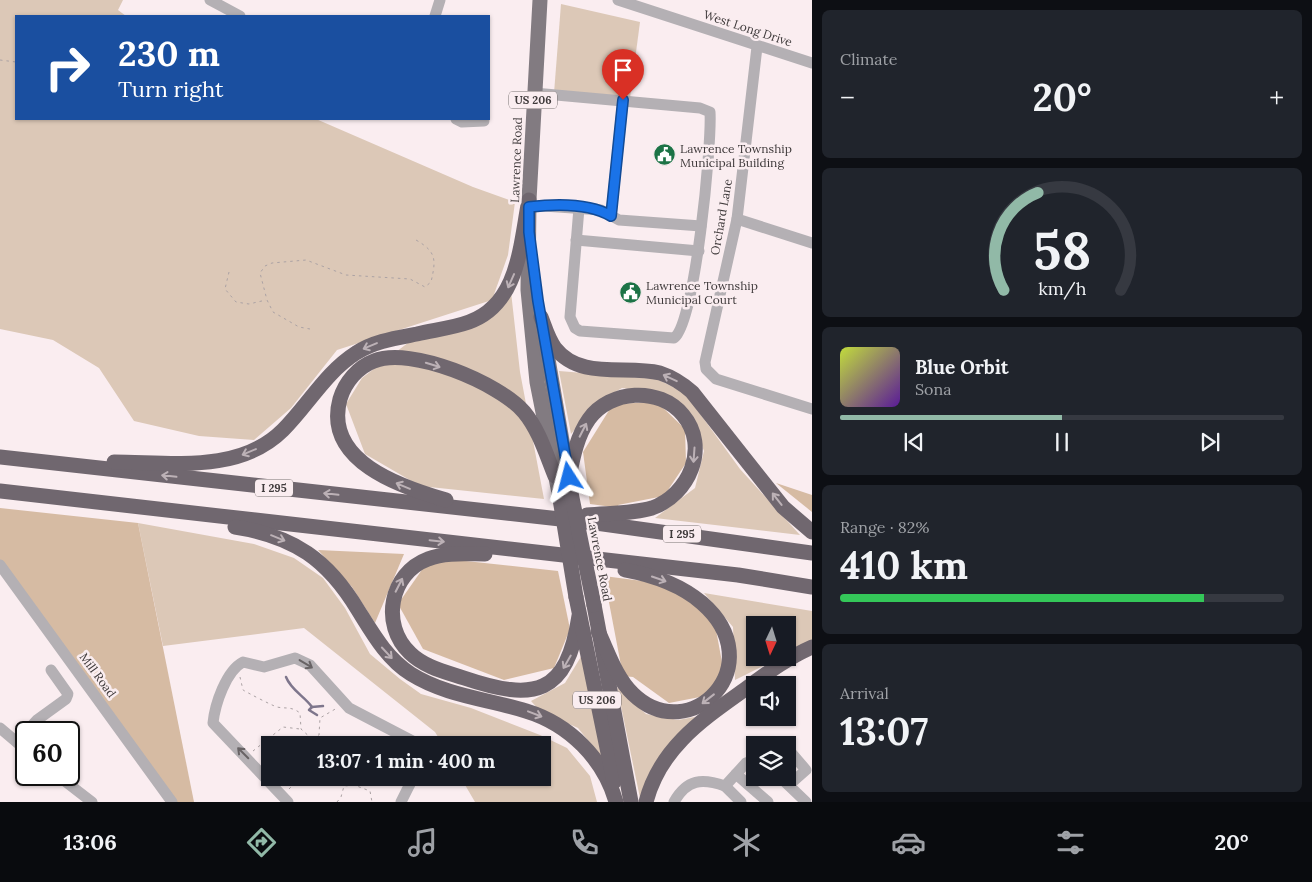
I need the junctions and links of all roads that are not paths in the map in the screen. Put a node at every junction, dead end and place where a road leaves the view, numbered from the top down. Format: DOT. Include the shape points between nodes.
graph roads {
  1 [pos="210,0"];
  2 [pos="440,0"];
  3 [pos="540,0"];
  4 [pos="618,0"];
  5 [pos="238,15"];
  6 [pos="436,15"];
  7 [pos="757,47"];
  8 [pos="812,63"];
  9 [pos="534,93"];
  10 [pos="623,100"];
  11 [pos="458,120"];
  12 [pos="484,121"];
  13 [pos="529,204"];
  14 [pos="579,208"];
  15 [pos="611,216"];
  16 [pos="737,220"];
  17 [pos="701,226"];
  18 [pos="529,232"];
  19 [pos="576,240"];
  20 [pos="812,242"];
  21 [pos="699,251"];
  22 [pos="541,317"];
  23 [pos="812,409"];
  24 [pos="2,457"];
  25 [pos="29,460"];
  26 [pos="562,477"];
  27 [pos="0,491"];
  28 [pos="565,493"];
  29 [pos="58,498"];
  30 [pos="518,515"];
  31 [pos="551,518"];
  32 [pos="812,532"];
  33 [pos="541,552"];
  34 [pos="812,553"];
  35 [pos="578,557"];
  36 [pos="0,565"];
  37 [pos="812,587"];
  38 [pos="579,616"];
  39 [pos="598,631"];
  40 [pos="812,647"];
  41 [pos="51,670"];
  42 [pos="35,721"];
  43 [pos="0,728"];
  44 [pos="403,736"];
  45 [pos="15,740"];
  46 [pos="796,758"];
  47 [pos="746,764"];
  48 [pos="261,774"];
  49 [pos="736,774"];
  50 [pos="796,775"];
  51 [pos="70,786"];
  52 [pos="273,786"];
  53 [pos="409,786"];
  54 [pos="725,786"];
  55 [pos="790,786"];
  56 [pos="86,800"];
  57 [pos="172,802"];
  58 [pos="288,802"];
  59 [pos="401,802"];
  60 [pos="617,802"];
  61 [pos="631,802"];
  62 [pos="646,802"];
  63 [pos="674,802"];
  64 [pos="741,802"];
  65 [pos="768,802"];
  66 [pos="806,802"];
  1 -- 5 [label="street"];
  2 -- 6 [label="street"];
  3 -- 9 [label="main road, Lawrence Road / US 206"];
  4 -- 7 [label="street, West Long Drive"];
  7 -- 8 [label="street, West Long Drive"];
  7 -- 16 [label="street, Orchard Lane"];
  9 -- 10 [label="street"];
  9 -- 13 [label="main road, Lawrence Road / US 206"];
  10 -- 15 [label="street"];
  10 -- 17 [label="street" via="700,108 710,112"];
  11 -- 12 [label="street"];
  13 -- 14 [label="street"];
  13 -- 18 [label="main road, Lawrence Road / US 206"];
  13 -- 25 [label="highway, one-way" via="515,272 505,293 490,310 470,322 380,342 358,351 337,367 283,430 259,448 234,458 202,463"];
  14 -- 15 [label="street" via="601,210"];
  14 -- 19 [label="street"];
  15 -- 17 [label="street" via="619,220"];
  16 -- 20 [label="street"];
  16 -- 23 [label="street, Orchard Lane" via="705,355 706,368 710,375 722,382"];
  17 -- 21 [label="street"];
  18 -- 22 [label="main road, Lawrence Road / US 206"];
  18 -- 26 [label="main road, Lawrence Road / US 206" via="528,290 536,382"];
  19 -- 21 [label="street"];
  19 -- 21 [label="street" via="570,317 580,331 674,338 684,322"];
  22 -- 26 [label="main road, Lawrence Road / US 206"];
  32 -- 22 [label="highway, one-way" via="783,507 683,384 649,371 590,368 571,362 555,348"];
  24 -- 25 [label="highway, I 295"];
  30 -- 25 [label="highway, I 295, one-way"];
  26 -- 28 [label="main road, Lawrence Road / US 206"];
  30 -- 26 [label="highway, one-way" via="419,492 363,464 346,443 339,424 340,400 351,378 375,360 398,356 438,366 492,388 514,402 531,422"];
  26 -- 31 [label="highway, one-way" via="588,420 615,399 639,394 658,398 678,410 690,426 695,449 691,472 680,490 664,503 642,510"];
  27 -- 29 [label="highway"];
  28 -- 38 [label="highway, Lawrence Road / US 206, bridge"];
  28 -- 39 [label="highway, Lawrence Road / US 206, bridge"];
  29 -- 33 [label="highway, one-way"];
  29 -- 60 [label="highway, one-way" via="251,529 301,548 331,572 375,638 400,665 412,674 455,693 526,711 555,724 592,756"];
  30 -- 31 [label="highway, I 295"];
  31 -- 34 [label="highway, I 295"];
  33 -- 35 [label="highway"];
  38 -- 33 [label="highway, one-way" via="573,651 562,670 547,683 527,690 497,688 431,666 410,653 398,637 392,617 394,596 403,578 428,558"];
  35 -- 37 [label="highway"];
  35 -- 39 [label="highway, one-way" via="656,578 697,599 724,627 730,647 729,669 720,688 703,703 683,711 661,710 646,704 626,687"];
  36 -- 57 [label="street, Mill Road"];
  38 -- 60 [label="highway, Lawrence Road / US 206"];
  39 -- 61 [label="highway, Lawrence Road / US 206"];
  40 -- 62 [label="highway" via="782,663 686,734 663,763"];
  41 -- 42 [label="street" via="68,694 66,699"];
  43 -- 45 [label="street"];
  48 -- 44 [label="street, one-way" via="213,723 214,709 234,666 243,662 264,668 295,658 310,665 349,708"];
  46 -- 50 [label="street" via="806,770"];
  47 -- 49 [label="street"];
  49 -- 54 [label="street"];
  49 -- 65 [label="street"];
  51 -- 56 [label="street"];
  58 -- 52 [label="street, one-way"];
  53 -- 59 [label="street"];
  54 -- 63 [label="street" via="709,781 694,782 685,787"];
  54 -- 64 [label="street"];
  55 -- 66 [label="street"];
}
